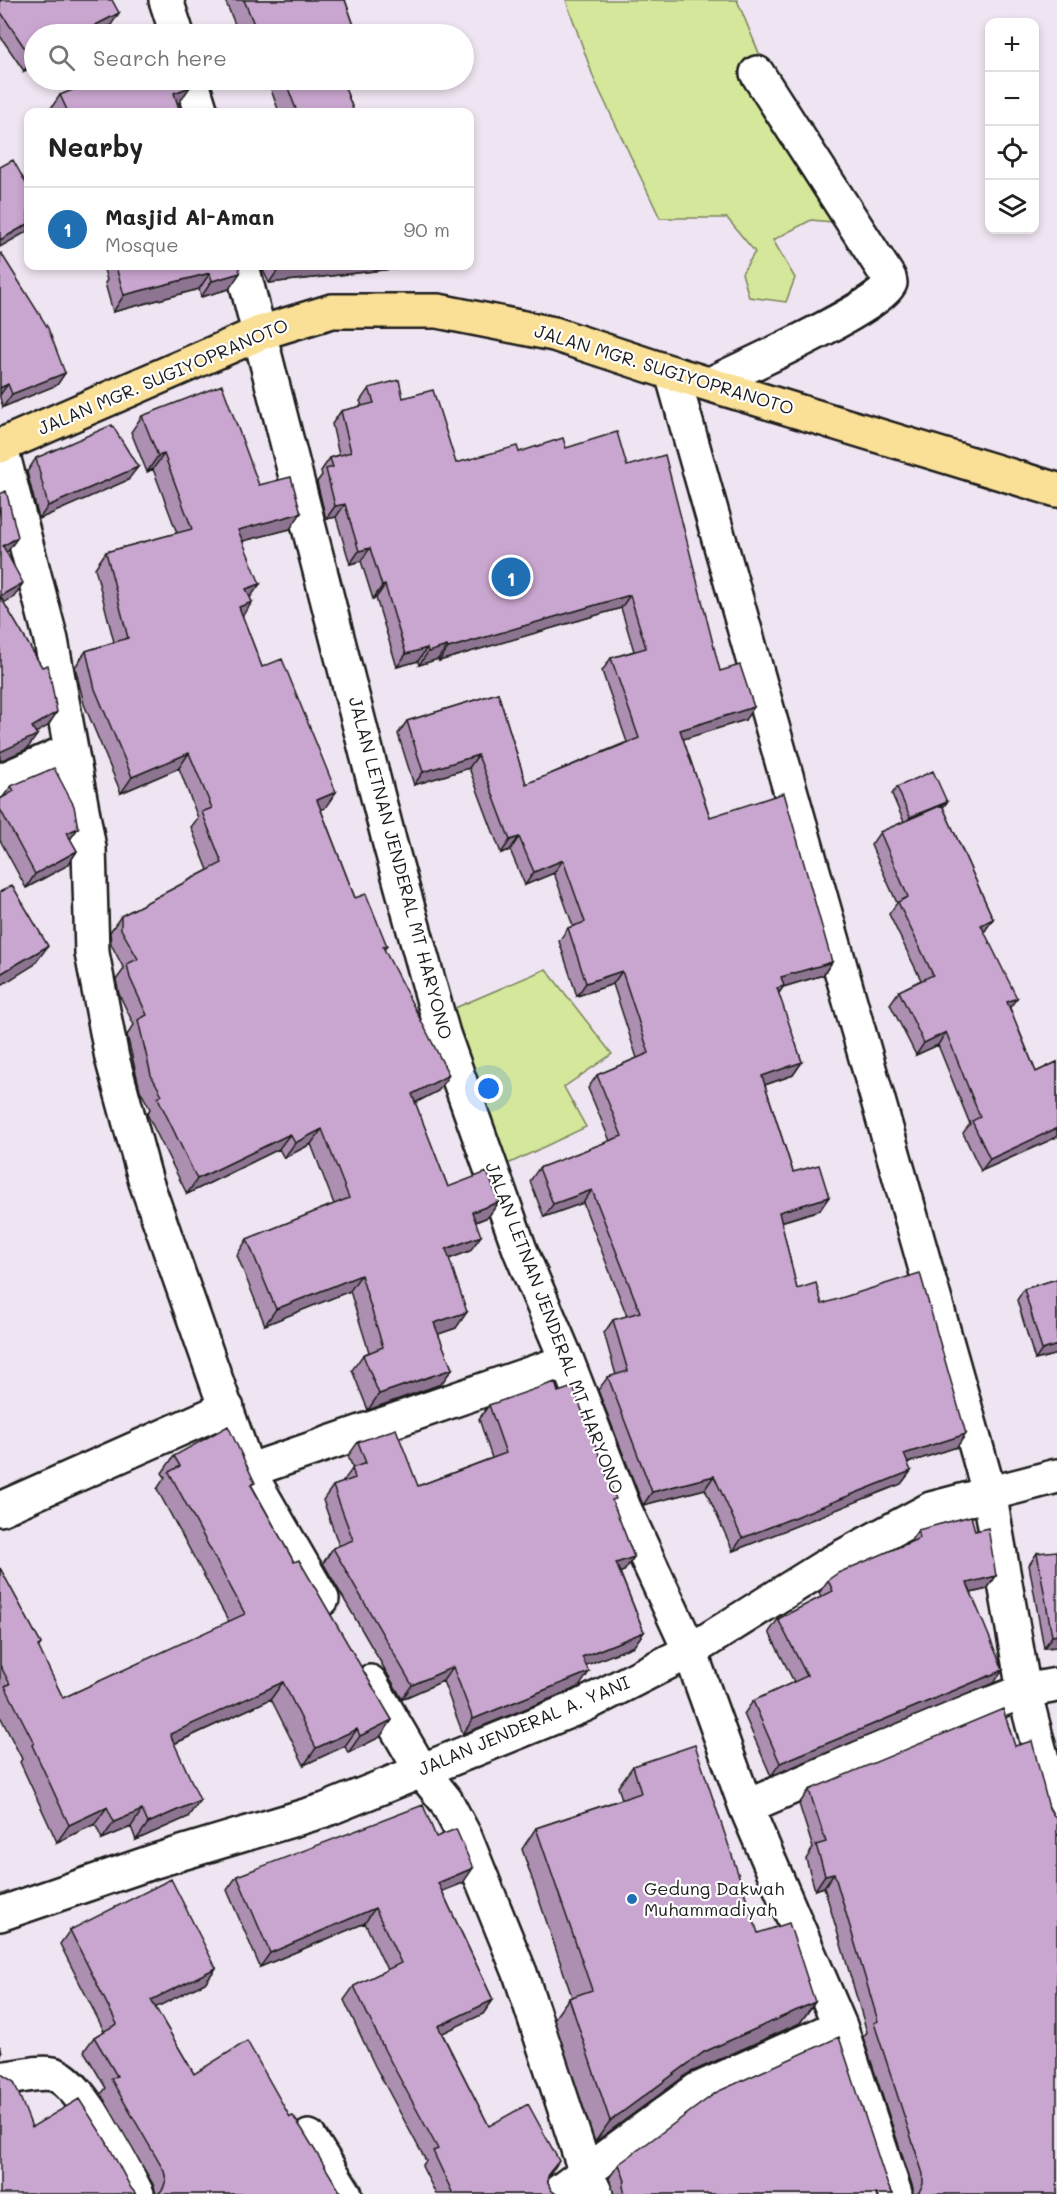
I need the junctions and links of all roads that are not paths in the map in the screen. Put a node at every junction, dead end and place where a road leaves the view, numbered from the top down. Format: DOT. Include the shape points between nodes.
graph roads {
  1 [pos="166,0"];
  2 [pos="174,24"];
  3 [pos="757,73"];
  4 [pos="243,270"];
  5 [pos="260,333"];
  6 [pos="672,373"];
  7 [pos="712,383"];
  8 [pos="0,445"];
  9 [pos="1057,490"];
  10 [pos="71,750"];
  11 [pos="0,781"];
  12 [pos="567,1361"];
  13 [pos="227,1407"];
  14 [pos="248,1471"];
  15 [pos="1057,1476"];
  16 [pos="989,1492"];
  17 [pos="0,1509"];
  18 [pos="335,1622"];
  19 [pos="352,1651"];
  20 [pos="690,1651"];
  21 [pos="1057,1685"];
  22 [pos="1024,1691"];
  23 [pos="421,1770"];
  24 [pos="746,1807"];
  25 [pos="1057,1817"];
  26 [pos="0,1914"];
  27 [pos="840,2026"];
  28 [pos="6,2078"];
  29 [pos="309,2137"];
  30 [pos="590,2182"];
  31 [pos="137,2194"];
  32 [pos="345,2194"];
  33 [pos="556,2194"];
  34 [pos="896,2194"];
  1 -- 2 [label="street"];
  3 -- 7 [label="street" via="890,283 883,294 846,316"];
  4 -- 5 [label="street, JALAN LETNAN JENDERAL MT HARYONO"];
  5 -- 6 [label="main road, JALAN MGR. SUGIYOPRANOTO" via="332,311 438,311 554,334"];
  5 -- 8 [label="main road, JALAN MGR. SUGIYOPRANOTO"];
  5 -- 12 [label="street, JALAN LETNAN JENDERAL MT HARYONO" via="390,844 443,1034 520,1250"];
  6 -- 7 [label="main road, JALAN MGR. SUGIYOPRANOTO"];
  6 -- 16 [label="street"];
  7 -- 9 [label="main road, JALAN MGR. SUGIYOPRANOTO"];
  8 -- 10 [label="street" via="51,640"];
  10 -- 11 [label="street"];
  10 -- 13 [label="street" via="89,848 92,953 112,1058 146,1182"];
  12 -- 14 [label="street"];
  12 -- 20 [label="street, JALAN LETNAN JENDERAL MT HARYONO" via="624,1508"];
  13 -- 14 [label="street"];
  13 -- 17 [label="street"];
  14 -- 18 [label="street"];
  15 -- 16 [label="street, JALAN JENDERAL A. YANI"];
  16 -- 20 [label="street, JALAN JENDERAL A. YANI" via="932,1509 896,1527"];
  16 -- 22 [label="street"];
  19 -- 23 [label="street"];
  20 -- 23 [label="street, JALAN JENDERAL A. YANI" via="584,1705"];
  20 -- 24 [label="street, JALAN LETNAN JENDERAL MT HARYONO"];
  21 -- 22 [label="street"];
  22 -- 24 [label="street"];
  22 -- 25 [label="street"];
  23 -- 26 [label="street, JALAN JENDERAL A. YANI" via="325,1810 155,1861"];
  23 -- 30 [label="street" via="446,1801 465,1837 520,1973"];
  24 -- 27 [label="street, JALAN LETNAN JENDERAL MT HARYONO"];
  27 -- 30 [label="street" via="697,2090"];
  27 -- 34 [label="street, JALAN LETNAN JENDERAL MT HARYONO"];
  28 -- 31 [label="street" via="53,2074 66,2082 80,2096"];
  29 -- 32 [label="street"];
  30 -- 33 [label="street"];
}
